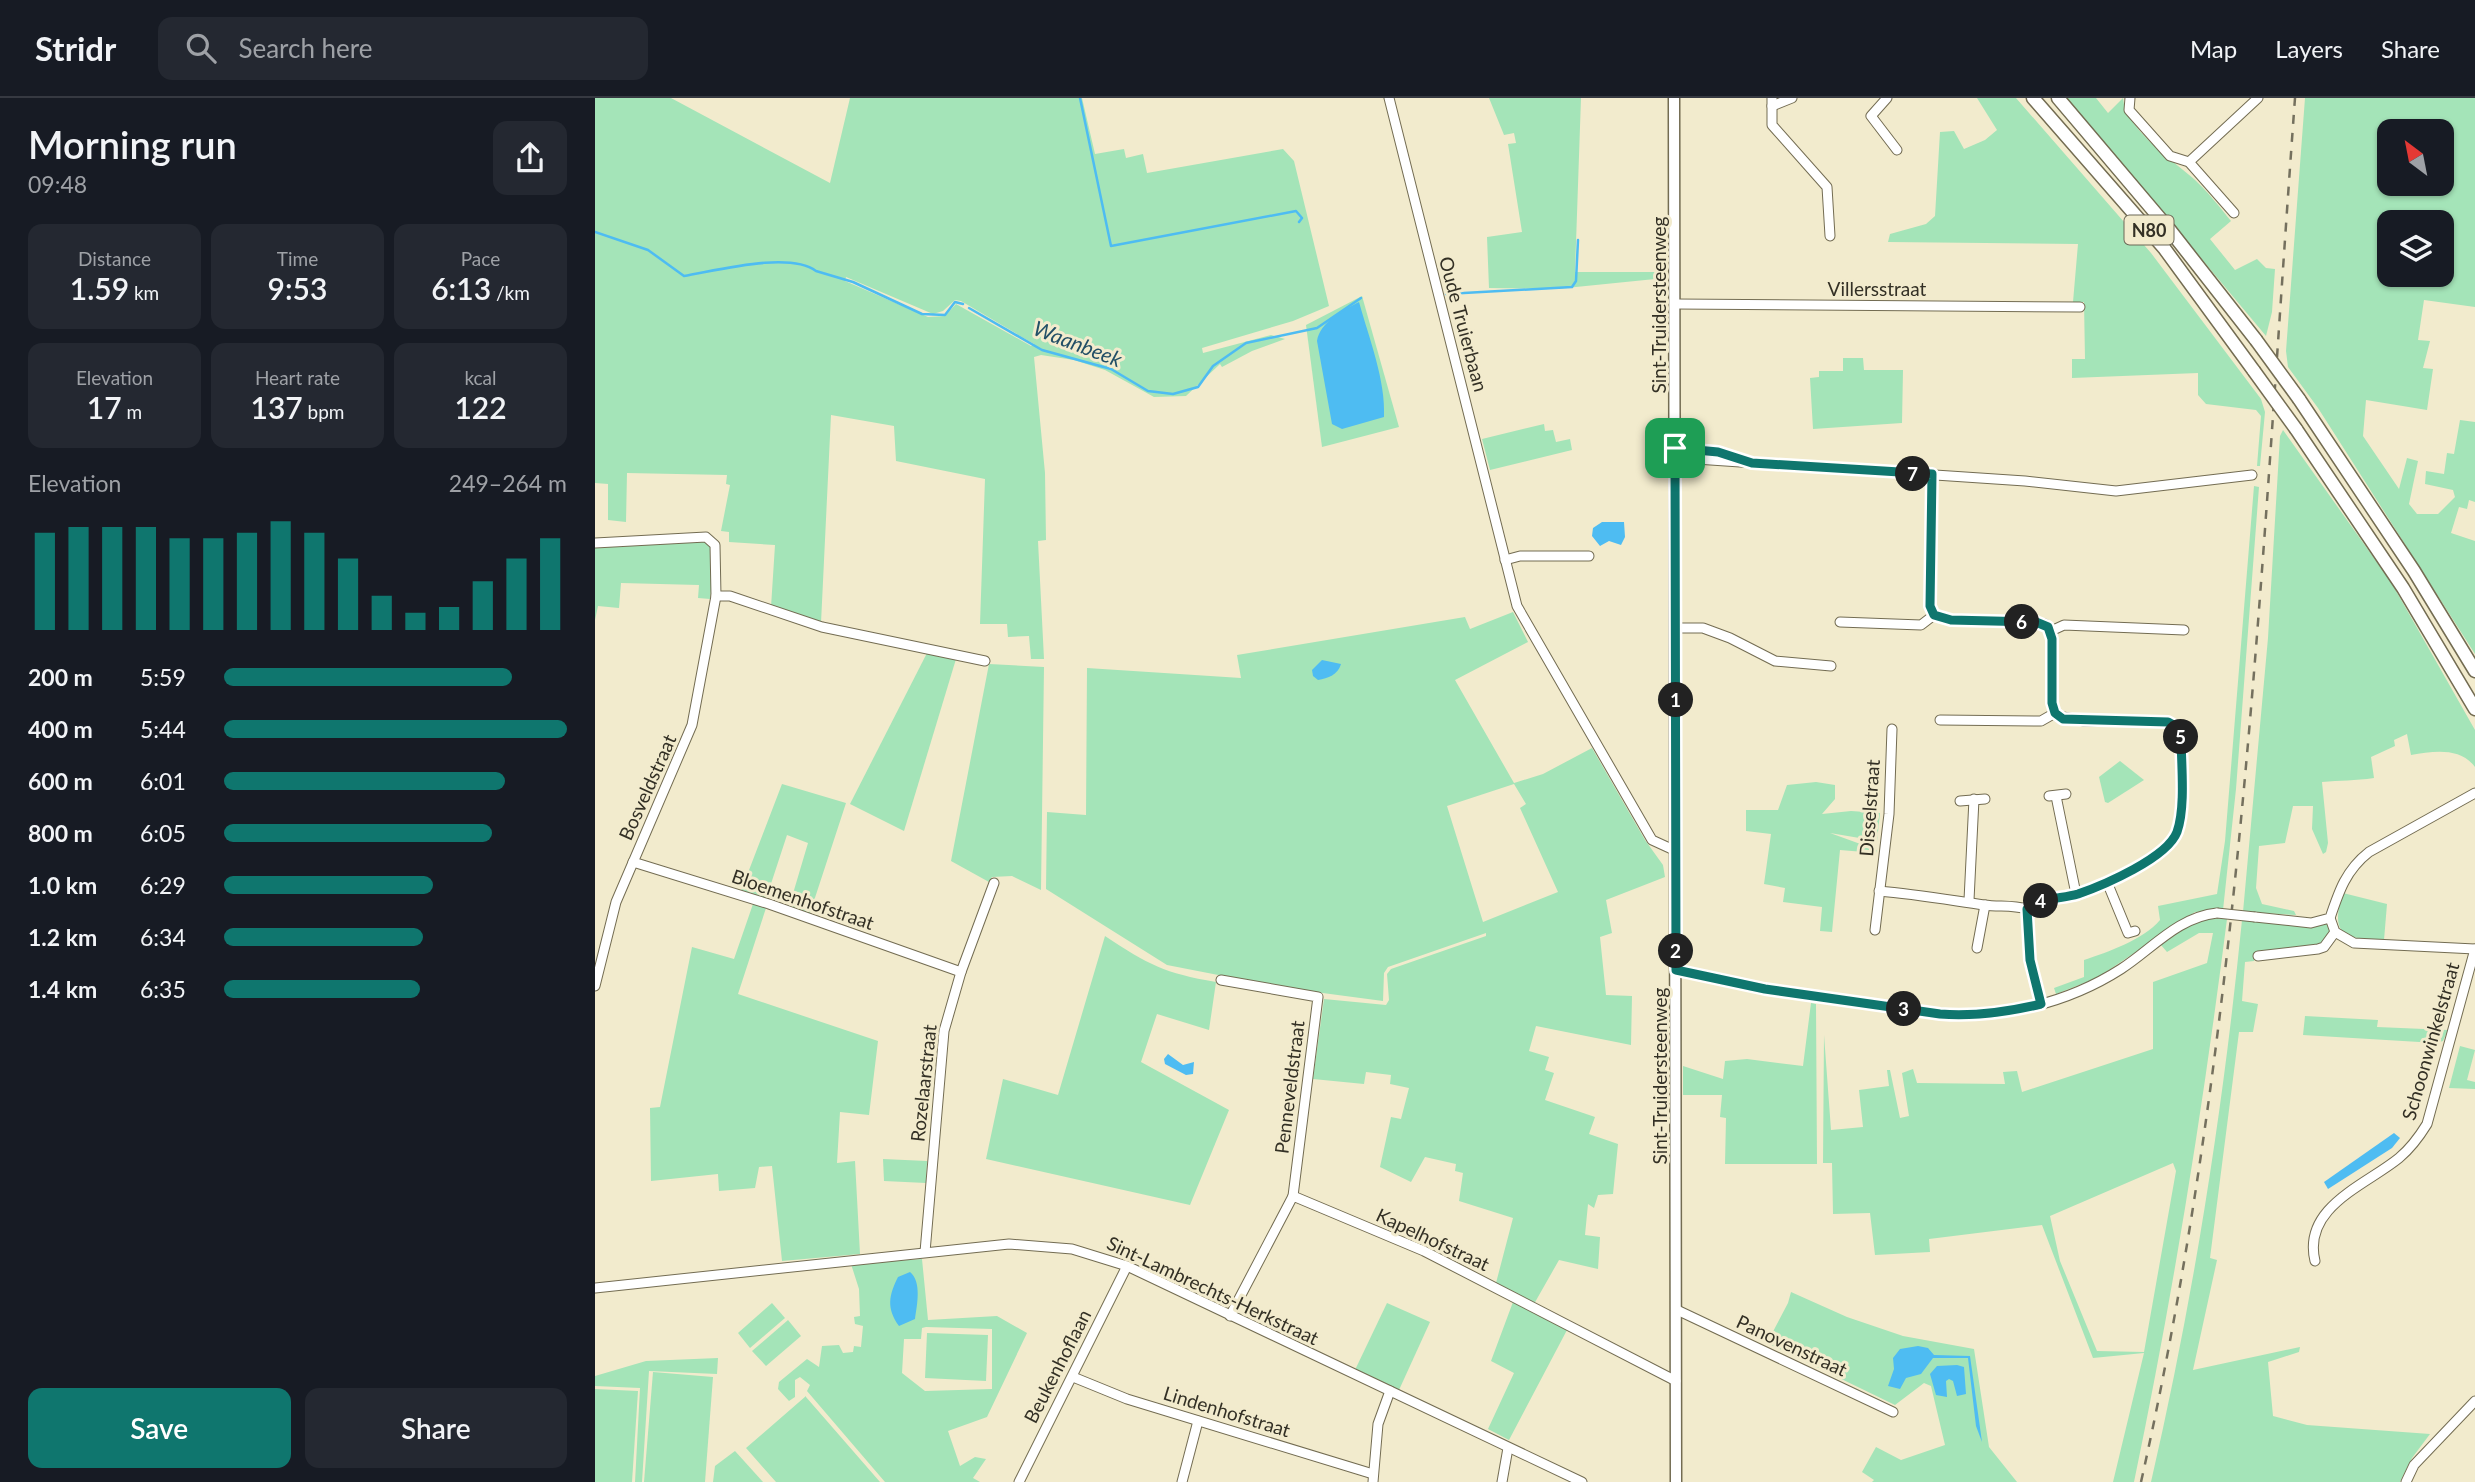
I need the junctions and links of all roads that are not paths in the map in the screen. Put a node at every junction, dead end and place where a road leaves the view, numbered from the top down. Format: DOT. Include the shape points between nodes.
graph roads {
  1 [pos="1389,98"];
  2 [pos="1792,98"];
  3 [pos="1887,98"];
  4 [pos="2033,98"];
  5 [pos="2058,98"];
  6 [pos="2130,98"];
  7 [pos="2258,98"];
  8 [pos="1675,102"];
  9 [pos="1772,102"];
  10 [pos="1897,150"];
  11 [pos="2189,162"];
  12 [pos="2234,213"];
  13 [pos="1830,236"];
  14 [pos="1675,304"];
  15 [pos="2080,307"];
  16 [pos="1675,448"];
  17 [pos="1675,463"];
  18 [pos="1752,463"];
  19 [pos="1932,474"];
  20 [pos="2252,474"];
  21 [pos="595,542"];
  22 [pos="1589,556"];
  23 [pos="1505,560"];
  24 [pos="716,596"];
  25 [pos="1934,615"];
  26 [pos="1840,622"];
  27 [pos="1675,628"];
  28 [pos="2184,629"];
  29 [pos="2051,631"];
  30 [pos="985,661"];
  31 [pos="1831,666"];
  32 [pos="2475,671"];
  33 [pos="2475,709"];
  34 [pos="2055,713"];
  35 [pos="1940,720"];
  36 [pos="1892,729"];
  37 [pos="2475,793"];
  38 [pos="2066,794"];
  39 [pos="1974,799"];
  40 [pos="1985,799"];
  41 [pos="1960,801"];
  42 [pos="1676,851"];
  43 [pos="633,862"];
  44 [pos="2107,882"];
  45 [pos="994,884"];
  46 [pos="1879,891"];
  47 [pos="2076,894"];
  48 [pos="1969,900"];
  49 [pos="1985,905"];
  50 [pos="2027,909"];
  51 [pos="2330,918"];
  52 [pos="1875,930"];
  53 [pos="2135,931"];
  54 [pos="2335,932"];
  55 [pos="1977,948"];
  56 [pos="2475,949"];
  57 [pos="2258,956"];
  58 [pos="1676,970"];
  59 [pos="961,972"];
  60 [pos="1221,980"];
  61 [pos="595,986"];
  62 [pos="2041,1004"];
  63 [pos="1293,1196"];
  64 [pos="925,1252"];
  65 [pos="2315,1261"];
  66 [pos="1126,1266"];
  67 [pos="595,1288"];
  68 [pos="1677,1310"];
  69 [pos="1230,1316"];
  70 [pos="1073,1377"];
  71 [pos="1676,1381"];
  72 [pos="1390,1391"];
  73 [pos="2475,1401"];
  74 [pos="1893,1412"];
  75 [pos="1198,1421"];
  76 [pos="1508,1448"];
  77 [pos="1373,1478"];
  78 [pos="1019,1482"];
  79 [pos="1182,1482"];
  80 [pos="1501,1482"];
  81 [pos="1582,1482"];
  82 [pos="1677,1482"];
  83 [pos="2406,1482"];
  1 -- 23 [label="street, Oude Truierbaan"];
  2 -- 9 [label="street"];
  3 -- 10 [label="street" via="1871,116"];
  4 -- 33 [label="highway, N80, bridge" via="2164,248 2296,429 2388,565"];
  5 -- 32 [label="highway, N80, bridge" via="2169,229 2299,399 2414,570"];
  6 -- 11 [label="street" via="2129,110 2159,144 2174,159"];
  7 -- 11 [label="street"];
  8 -- 14 [label="main road, Sint-Truidersteenweg"];
  9 -- 13 [label="street" via="1772,125 1827,187"];
  11 -- 12 [label="street"];
  14 -- 15 [label="street, Villersstraat"];
  14 -- 16 [label="main road, Sint-Truidersteenweg"];
  16 -- 17 [label="main road, Sint-Truidersteenweg"];
  16 -- 18 [label="street" via="1718,452"];
  17 -- 18 [label="street" via="1696,459"];
  17 -- 27 [label="main road, Sint-Truidersteenweg"];
  18 -- 19 [label="street"];
  19 -- 20 [label="street" via="2116,491"];
  19 -- 25 [label="street" via="1930,606"];
  21 -- 24 [label="street, Bosveldstraat" via="706,537 715,545"];
  22 -- 23 [label="street"];
  23 -- 42 [label="street, Oude Truierbaan" via="1517,606 1605,762 1652,840"];
  24 -- 30 [label="street" via="730,596 822,627"];
  24 -- 43 [label="street, Bosveldstraat" via="692,725"];
  25 -- 26 [label="street" via="1921,625"];
  25 -- 29 [label="street" via="1951,620 2041,623"];
  27 -- 31 [label="street" via="1703,628 1775,661"];
  27 -- 42 [label="main road, Sint-Truidersteenweg"];
  28 -- 29 [label="street" via="2064,625"];
  29 -- 34 [label="street"];
  34 -- 35 [label="street" via="2041,721"];
  34 -- 44 [label="street" via="2063,719 2084,721 2168,722 2181,735 2177,831 2163,850"];
  36 -- 46 [label="street, Disselstraat" via="1889,814"];
  37 -- 51 [label="street" via="2355,863"];
  38 -- 47 [label="street" via="2053,796"];
  39 -- 40 [label="street"];
  39 -- 41 [label="street"];
  39 -- 48 [label="street"];
  42 -- 58 [label="main road, Sint-Truidersteenweg"];
  43 -- 59 [label="street, Bloemenhofstraat"];
  43 -- 61 [label="street, Bosveldstraat" via="616,902"];
  44 -- 47 [label="street"];
  44 -- 53 [label="street" via="2128,933"];
  45 -- 59 [label="street, Rozelaarstraat"];
  46 -- 48 [label="street"];
  46 -- 52 [label="street, Disselstraat"];
  47 -- 50 [label="street" via="2035,902"];
  48 -- 49 [label="street"];
  49 -- 50 [label="street"];
  49 -- 55 [label="street"];
  50 -- 62 [label="street" via="2030,960"];
  51 -- 54 [label="street"];
  51 -- 62 [label="street, bridge" via="2311,923 2198,915 2083,991"];
  54 -- 56 [label="street" via="2354,943"];
  54 -- 57 [label="street" via="2318,949"];
  56 -- 65 [label="street, Schoonwinkelstraat" via="2427,1124 2397,1160 2331,1206 2312,1247"];
  58 -- 62 [label="street" via="1765,989 1940,1014 2004,1013"];
  58 -- 68 [label="main road, Sint-Truidersteenweg"];
  59 -- 64 [label="street, Rozelaarstraat" via="940,1058"];
  60 -- 63 [label="street, Penneveldstraat" via="1318,997"];
  63 -- 69 [label="street"];
  63 -- 71 [label="street, Kapelhofstraat" via="1424,1251"];
  64 -- 66 [label="street, Sint-Lambrechts-Herkstraat" via="1044,1244 1103,1256"];
  64 -- 67 [label="street, Sint-Lambrechts-Herkstraat"];
  66 -- 69 [label="street, Sint-Lambrechts-Herkstraat"];
  66 -- 70 [label="street, Beukenhoflaan"];
  68 -- 71 [label="main road, Sint-Truidersteenweg"];
  68 -- 74 [label="street, Panovenstraat"];
  69 -- 72 [label="street, Sint-Lambrechts-Herkstraat"];
  70 -- 75 [label="street, Lindenhofstraat"];
  70 -- 78 [label="street, Beukenhoflaan"];
  71 -- 82 [label="main road, Sint-Truidersteenweg"];
  72 -- 76 [label="street, Sint-Lambrechts-Herkstraat"];
  72 -- 77 [label="street" via="1378,1424"];
  73 -- 83 [label="street" via="2414,1465"];
  75 -- 77 [label="street, Lindenhofstraat"];
  75 -- 79 [label="street"];
  76 -- 80 [label="street"];
  76 -- 81 [label="street, Sint-Lambrechts-Herkstraat"];
}
